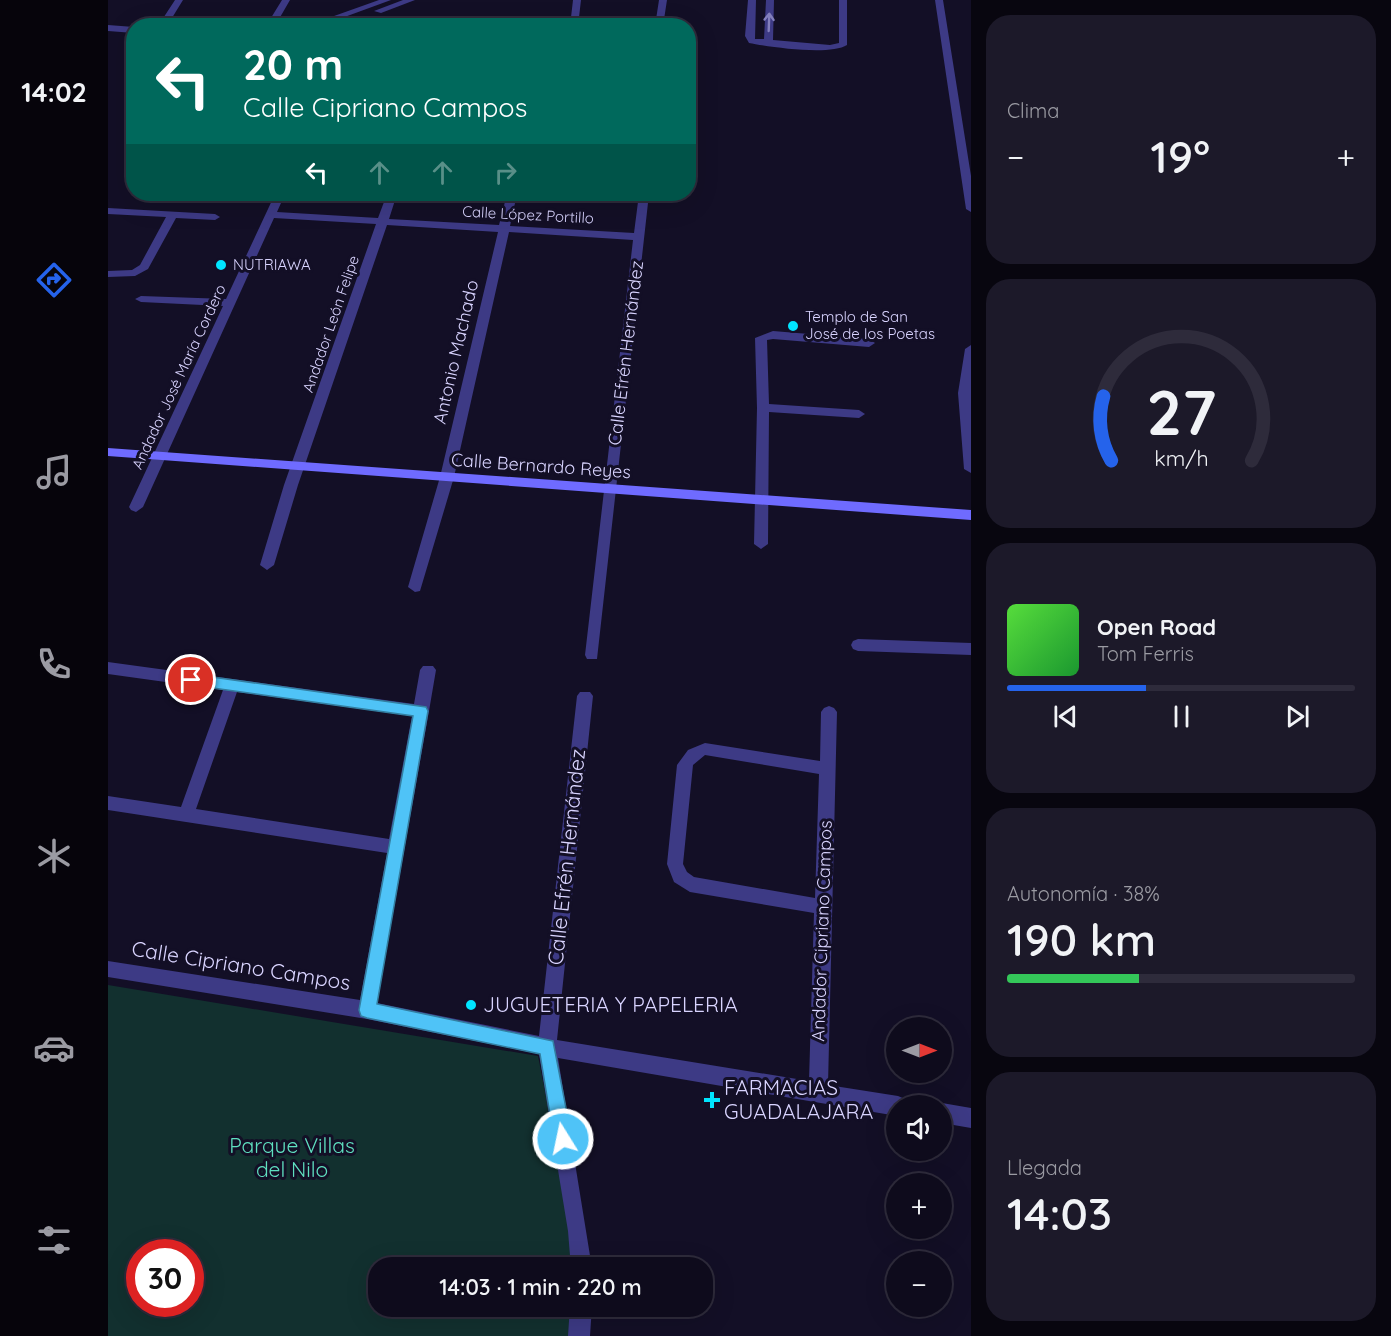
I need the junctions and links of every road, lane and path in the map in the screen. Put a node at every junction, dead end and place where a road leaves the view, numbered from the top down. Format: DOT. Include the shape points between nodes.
graph roads {
  1 [pos="180,0"];
  2 [pos="286,0"];
  3 [pos="387,0"];
  4 [pos="411,0"];
  5 [pos="577,0"];
  6 [pos="663,0"];
  7 [pos="752,0"];
  8 [pos="770,0"];
  9 [pos="843,0"];
  10 [pos="939,0"];
  11 [pos="168,18"];
  12 [pos="275,18"];
  13 [pos="335,18"];
  14 [pos="359,18"];
  15 [pos="575,18"];
  16 [pos="660,18"];
  17 [pos="108,28"];
  18 [pos="126,29"];
  19 [pos="768,44"];
  20 [pos="967,152"];
  21 [pos="277,201"];
  22 [pos="389,201"];
  23 [pos="510,201"];
  24 [pos="643,201"];
  25 [pos="971,209"];
  26 [pos="108,211"];
  27 [pos="173,214"];
  28 [pos="271,215"];
  29 [pos="215,216"];
  30 [pos="381,221"];
  31 [pos="502,229"];
  32 [pos="640,237"];
  33 [pos="108,274"];
  34 [pos="141,299"];
  35 [pos="228,303"];
  36 [pos="869,343"];
  37 [pos="971,350"];
  38 [pos="763,408"];
  39 [pos="860,414"];
  40 [pos="108,452"];
  41 [pos="159,456"];
  42 [pos="299,465"];
  43 [pos="971,469"];
  44 [pos="447,477"];
  45 [pos="611,489"];
  46 [pos="762,500"];
  47 [pos="136,507"];
  48 [pos="971,515"];
  49 [pos="761,544"];
  50 [pos="267,565"];
  51 [pos="415,587"];
  52 [pos="858,645"];
  53 [pos="971,649"];
  54 [pos="592,655"];
  55 [pos="108,668"];
  56 [pos="428,670"];
  57 [pos="232,685"];
  58 [pos="585,696"];
  59 [pos="421,711"];
  60 [pos="829,712"];
  61 [pos="827,770"];
  62 [pos="108,803"];
  63 [pos="186,815"];
  64 [pos="396,847"];
  65 [pos="823,907"];
  66 [pos="108,969"];
  67 [pos="367,1010"];
  68 [pos="547,1047"];
  69 [pos="818,1092"];
  70 [pos="886,1104"];
  71 [pos="952,1115"];
  72 [pos="971,1118"];
  73 [pos="581,1257"];
  74 [pos="580,1317"];
  75 [pos="579,1336"];
  1 -- 11 [label="street"];
  2 -- 12 [label="street"];
  3 -- 13 [label="street"];
  4 -- 14 [label="street"];
  5 -- 15 [label="street"];
  6 -- 16 [label="street"];
  7 -- 19 [label="street" via="749,36 752,41"];
  19 -- 8 [label="street, one-way"];
  9 -- 19 [label="street" via="844,42 840,47"];
  10 -- 20 [label="street"];
  17 -- 18 [label="street"];
  20 -- 25 [label="street"];
  21 -- 28 [label="street, Andador José María Cordero"];
  22 -- 30 [label="street, Andador León Felipe"];
  23 -- 31 [label="street, Antonio Machado"];
  24 -- 32 [label="street, Calle Efrén Hernández"];
  26 -- 27 [label="street"];
  27 -- 29 [label="street"];
  27 -- 33 [label="street" via="144,267 135,273"];
  28 -- 30 [label="street, Calle López Portillo"];
  28 -- 35 [label="street, Andador José María Cordero"];
  30 -- 31 [label="street, Calle López Portillo"];
  30 -- 42 [label="street, Andador León Felipe"];
  31 -- 32 [label="street, Calle López Portillo"];
  31 -- 44 [label="street, Antonio Machado"];
  32 -- 45 [label="street, Calle Efrén Hernández"];
  34 -- 35 [label="street"];
  35 -- 41 [label="street, Andador José María Cordero"];
  36 -- 38 [label="street" via="764,336 760,340"];
  37 -- 43 [label="street" via="964,393"];
  38 -- 39 [label="street"];
  38 -- 46 [label="street"];
  40 -- 41 [label="street, Calle Bernardo Reyes"];
  41 -- 42 [label="street, Calle Bernardo Reyes"];
  41 -- 47 [label="street, Andador José María Cordero"];
  42 -- 44 [label="street, Calle Bernardo Reyes"];
  42 -- 50 [label="street, Andador León Felipe"];
  44 -- 45 [label="street, Calle Bernardo Reyes"];
  44 -- 51 [label="street, Antonio Machado"];
  45 -- 46 [label="street, Calle Bernardo Reyes"];
  45 -- 54 [label="street, Calle Efrén Hernández"];
  46 -- 48 [label="street, Calle Bernardo Reyes"];
  46 -- 49 [label="street"];
  52 -- 53 [label="street"];
  55 -- 57 [label="street"];
  56 -- 59 [label="street"];
  57 -- 59 [label="street"];
  57 -- 63 [label="street"];
  58 -- 68 [label="street, Calle Efrén Hernández"];
  59 -- 64 [label="street"];
  60 -- 61 [label="street, Andador Cipriano Campos"];
  61 -- 65 [label="street, Andador Cipriano Campos"];
  61 -- 65 [label="street" via="705,748 692,755 685,765 675,864 680,877 690,884"];
  62 -- 63 [label="street"];
  63 -- 64 [label="street"];
  64 -- 67 [label="street"];
  65 -- 69 [label="street, Andador Cipriano Campos"];
  66 -- 67 [label="street, Calle Cipriano Campos"];
  67 -- 68 [label="street, Calle Cipriano Campos"];
  68 -- 69 [label="street, Calle Cipriano Campos"];
  68 -- 73 [label="street, Calle Efrén Hernández"];
  69 -- 70 [label="street, Calle Cipriano Campos"];
  71 -- 72 [label="street"];
  74 -- 75 [label="street"];
}
